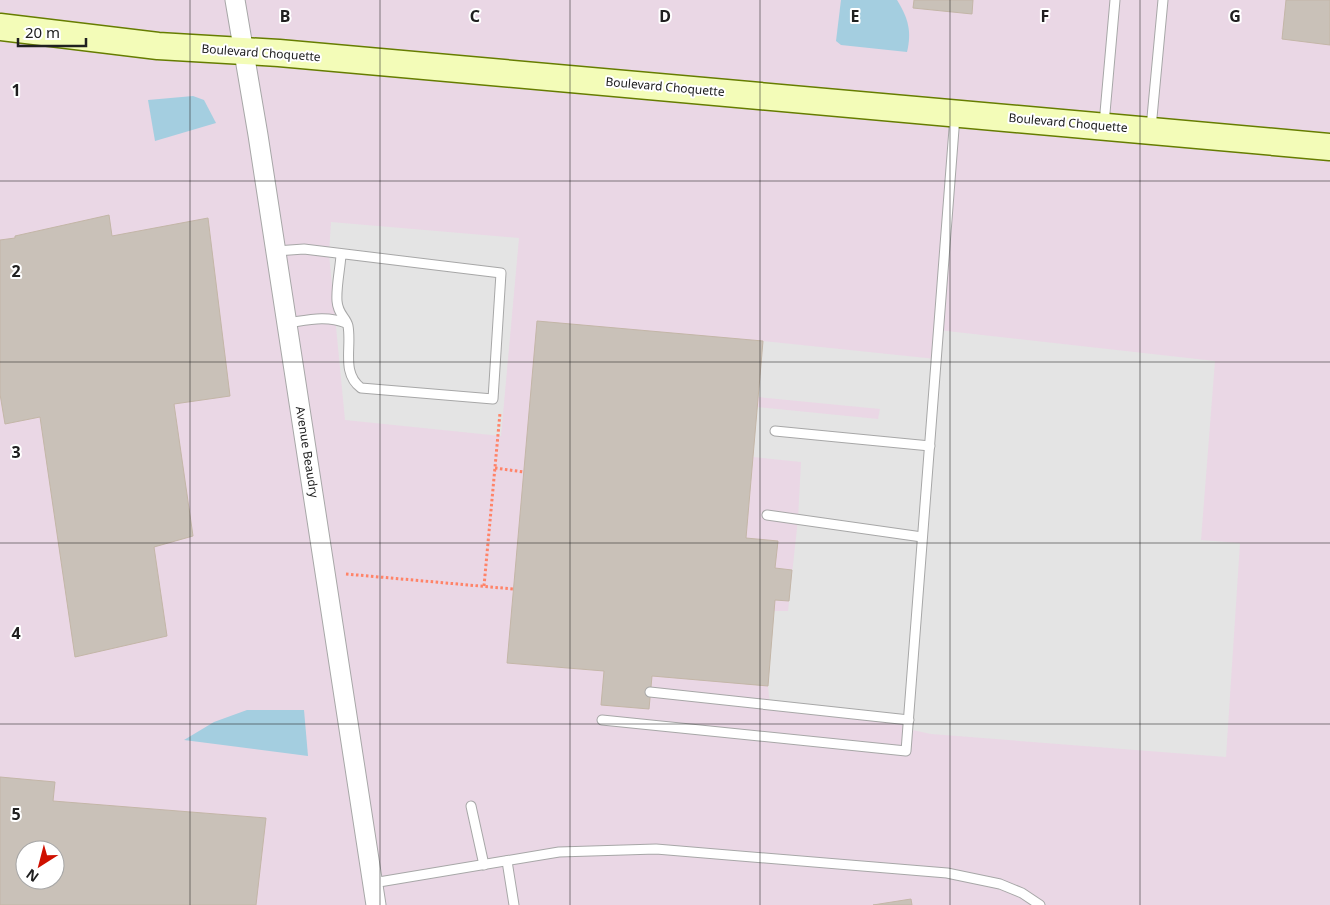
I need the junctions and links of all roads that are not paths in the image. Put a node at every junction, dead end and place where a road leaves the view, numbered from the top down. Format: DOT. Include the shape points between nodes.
graph roads {
  1 [pos="234,0"];
  2 [pos="1115,0"];
  3 [pos="1163,0"];
  4 [pos="0,27"];
  5 [pos="244,51"];
  6 [pos="955,113"];
  7 [pos="1104,126"];
  8 [pos="1151,131"];
  9 [pos="1330,147"];
  10 [pos="276,251"];
  11 [pos="341,255"];
  12 [pos="287,323"];
  13 [pos="348,324"];
  14 [pos="775,431"];
  15 [pos="930,446"];
  16 [pos="767,515"];
  17 [pos="922,537"];
  18 [pos="650,692"];
  19 [pos="602,720"];
  20 [pos="908,720"];
  21 [pos="471,806"];
  22 [pos="507,861"];
  23 [pos="484,865"];
  24 [pos="373,883"];
  25 [pos="376,905"];
  26 [pos="514,905"];
  27 [pos="1040,905"];
  1 -- 5 [label="street, Avenue Beaudry"];
  2 -- 7 [label="lane"];
  3 -- 8 [label="lane"];
  4 -- 5 [label="street, Boulevard Choquette" via="158,46"];
  5 -- 6 [label="street, Boulevard Choquette"];
  5 -- 10 [label="street, Avenue Beaudry"];
  6 -- 7 [label="street, Boulevard Choquette"];
  6 -- 15 [label="lane"];
  7 -- 8 [label="street, Boulevard Choquette"];
  8 -- 9 [label="street, Boulevard Choquette"];
  10 -- 11 [label="lane" via="304,249"];
  10 -- 12 [label="street, Avenue Beaudry"];
  11 -- 13 [label="lane" via="337,301 340,314"];
  11 -- 13 [label="lane" via="501,273 493,399 361,388 354,383 350,370"];
  12 -- 13 [label="lane" via="323,318"];
  12 -- 24 [label="street, Avenue Beaudry"];
  14 -- 15 [label="lane"];
  15 -- 17 [label="lane"];
  16 -- 17 [label="lane"];
  17 -- 20 [label="lane"];
  18 -- 20 [label="lane"];
  19 -- 20 [label="lane" via="906,751"];
  21 -- 23 [label="lane"];
  22 -- 23 [label="lane"];
  22 -- 26 [label="lane"];
  22 -- 27 [label="lane" via="559,852 656,849 948,873 1000,884"];
  23 -- 24 [label="lane"];
  24 -- 25 [label="street, Avenue Beaudry"];
}
